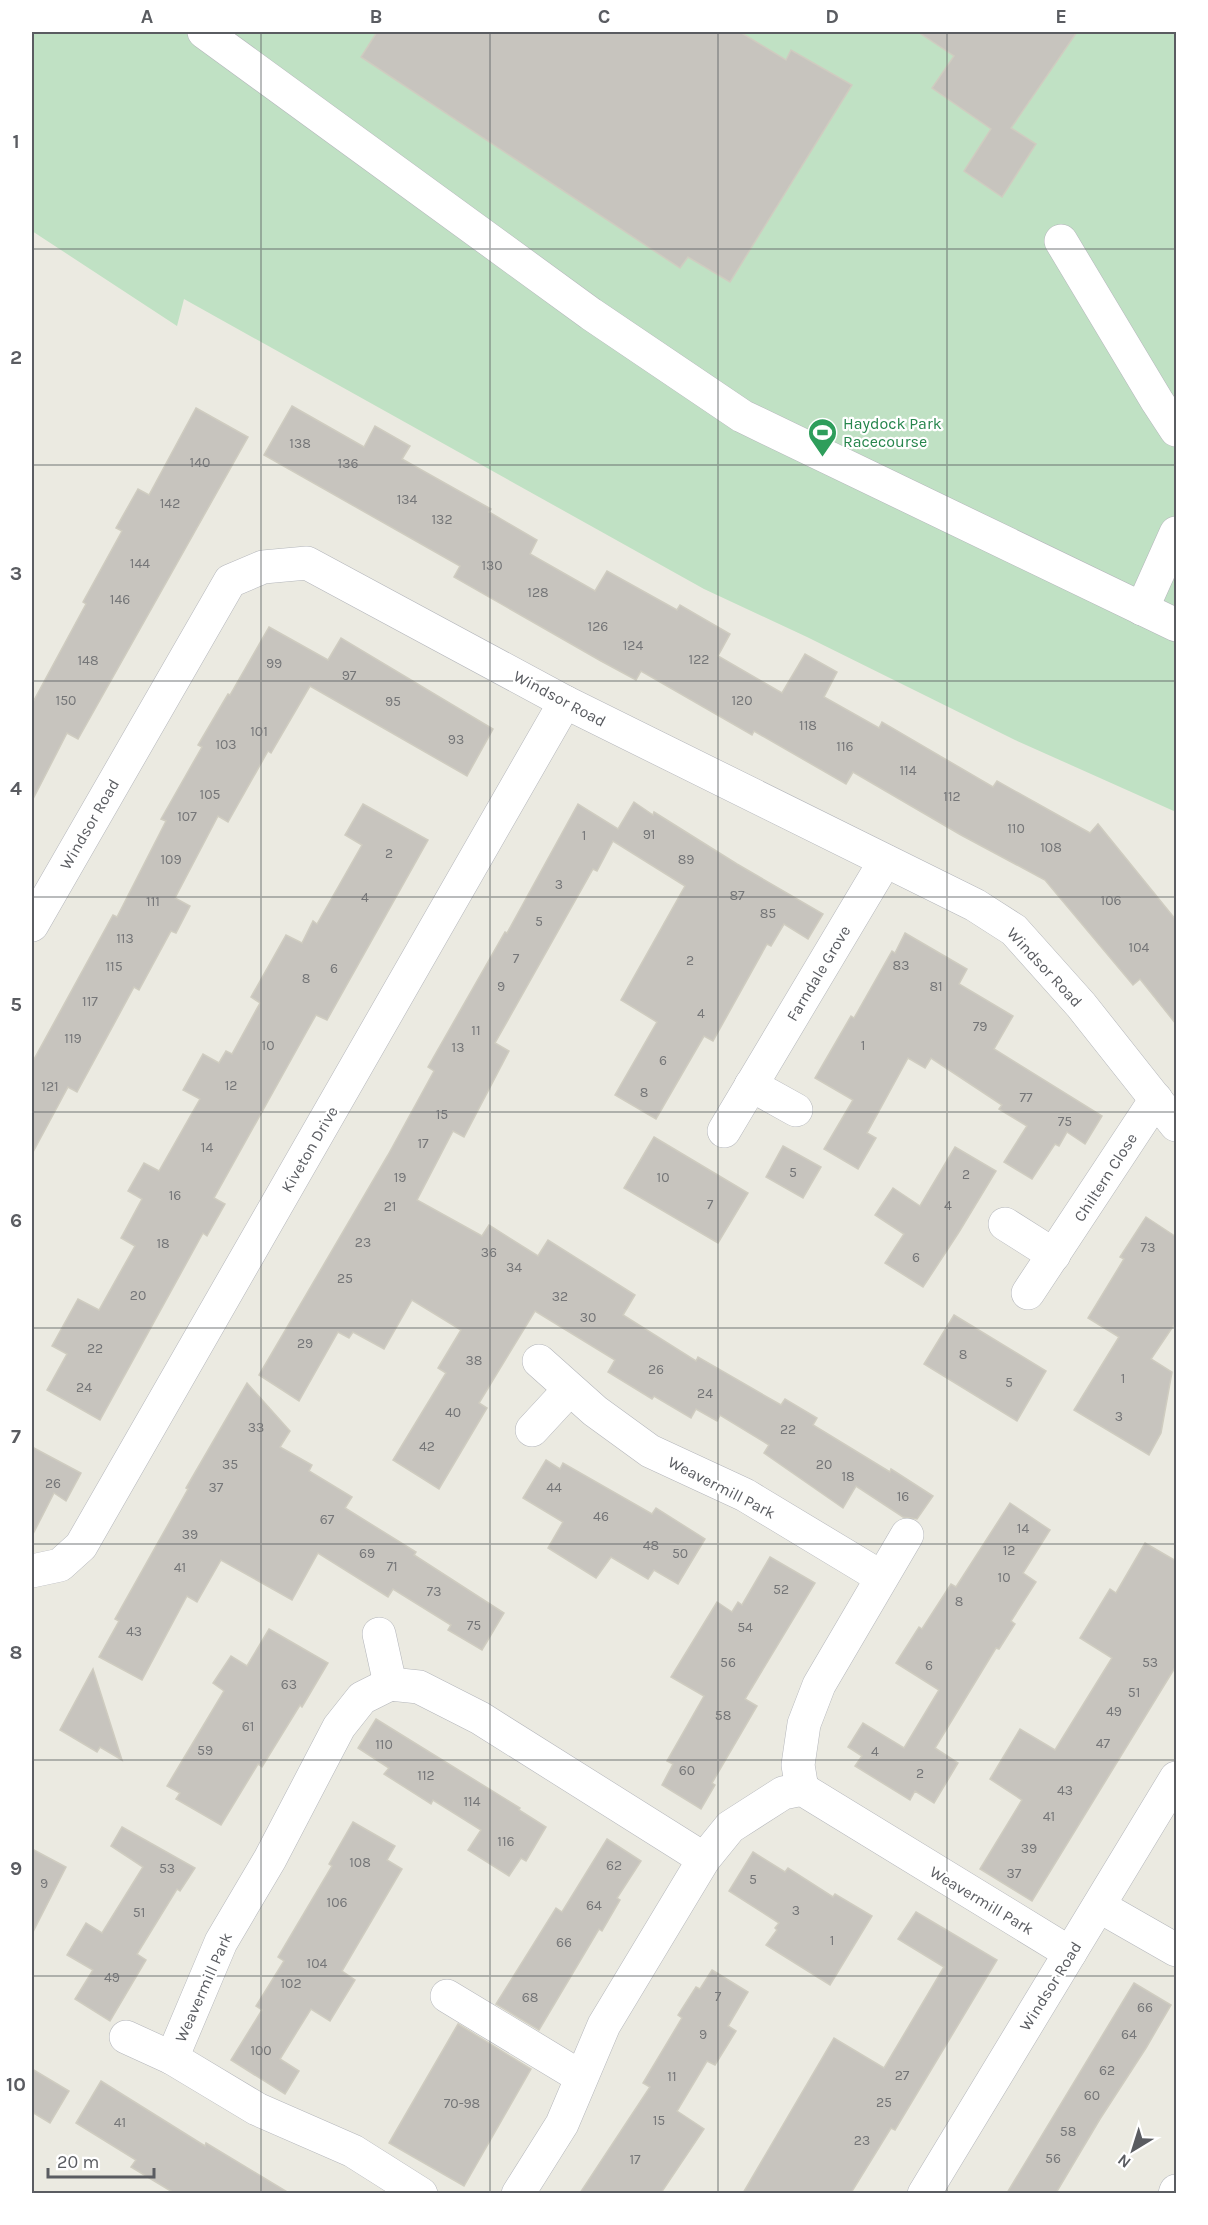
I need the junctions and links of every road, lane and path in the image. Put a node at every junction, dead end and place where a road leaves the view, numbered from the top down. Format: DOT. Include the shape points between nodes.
graph roads {
  1 [pos="204,32"];
  2 [pos="1061,242"];
  3 [pos="1176,429"];
  4 [pos="1176,533"];
  5 [pos="1142,609"];
  6 [pos="1176,625"];
  7 [pos="565,702"];
  8 [pos="885,861"];
  9 [pos="32,925"];
  10 [pos="751,1085"];
  11 [pos="1156,1099"];
  12 [pos="795,1110"];
  13 [pos="1176,1125"];
  14 [pos="724,1131"];
  15 [pos="1005,1224"];
  16 [pos="1054,1255"];
  17 [pos="1028,1293"];
  18 [pos="539,1361"];
  19 [pos="569,1390"];
  20 [pos="532,1430"];
  21 [pos="907,1535"];
  22 [pos="32,1571"];
  23 [pos="881,1577"];
  24 [pos="379,1634"];
  25 [pos="390,1684"];
  26 [pos="1176,1778"];
  27 [pos="802,1789"];
  28 [pos="704,1859"];
  29 [pos="1099,1906"];
  30 [pos="1176,1950"];
  31 [pos="1070,1953"];
  32 [pos="447,1996"];
  33 [pos="126,2037"];
  34 [pos="172,2058"];
  35 [pos="582,2077"];
  36 [pos="421,2193"];
  37 [pos="518,2193"];
  38 [pos="924,2193"];
  1 -- 5 [label="street" via="591,314 742,416"];
  2 -- 3 [label="street"];
  4 -- 5 [label="street"];
  5 -- 6 [label="street"];
  7 -- 8 [label="street, Windsor Road"];
  7 -- 9 [label="street, Windsor Road" via="307,563 263,567 230,581"];
  7 -- 22 [label="street, Kiveton Drive" via="81,1546 60,1565"];
  8 -- 10 [label="street, Farndale Grove"];
  8 -- 11 [label="street, Windsor Road" via="975,905 1014,930 1082,1005"];
  10 -- 12 [label="street"];
  10 -- 14 [label="street, Farndale Grove"];
  11 -- 13 [label="street, Windsor Road"];
  11 -- 16 [label="street, Chiltern Close"];
  15 -- 16 [label="street"];
  16 -- 17 [label="street, Chiltern Close"];
  18 -- 19 [label="street, Weavermill Park"];
  19 -- 20 [label="street"];
  19 -- 23 [label="street, Weavermill Park" via="650,1451 745,1495"];
  21 -- 23 [label="street"];
  23 -- 27 [label="street" via="819,1685 804,1724 798,1765"];
  24 -- 25 [label="street"];
  25 -- 28 [label="street" via="419,1687 480,1718"];
  25 -- 34 [label="street, Weavermill Park" via="362,1698 339,1726 221,1942"];
  26 -- 29 [label="street, Windsor Road"];
  27 -- 28 [label="street" via="783,1794 730,1827"];
  27 -- 31 [label="street, Weavermill Park"];
  28 -- 35 [label="street" via="604,2025"];
  29 -- 30 [label="street"];
  29 -- 31 [label="street, Windsor Road"];
  31 -- 38 [label="street, Windsor Road"];
  32 -- 35 [label="street"];
  33 -- 34 [label="street"];
  34 -- 36 [label="street, Weavermill Park" via="257,2109 353,2151"];
  35 -- 37 [label="street" via="562,2124"];
}
